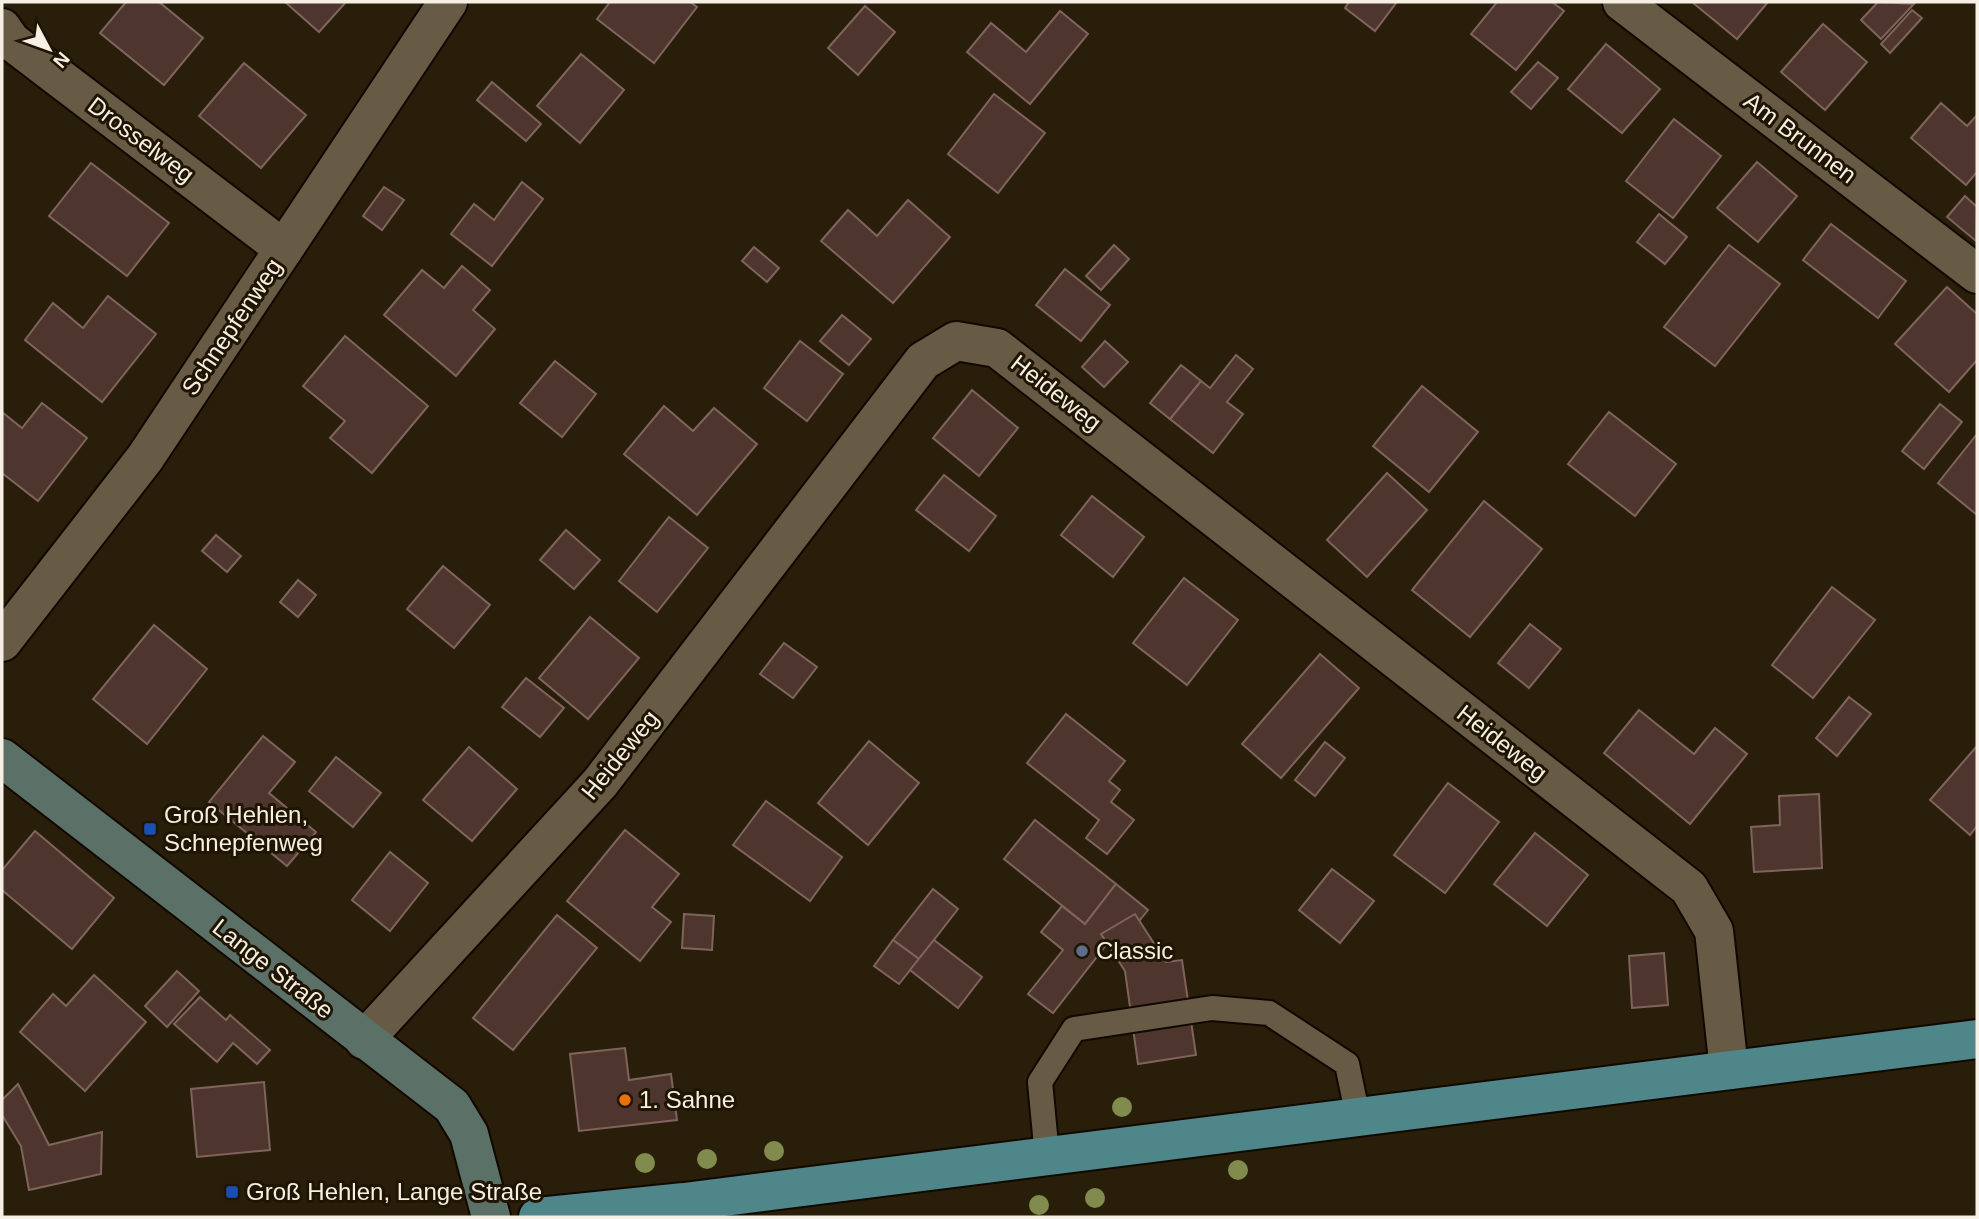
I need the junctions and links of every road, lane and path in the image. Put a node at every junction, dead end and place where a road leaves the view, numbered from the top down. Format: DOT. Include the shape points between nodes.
graph roads {
  1 [pos="448,2"];
  2 [pos="1622,2"];
  3 [pos="2,28"];
  4 [pos="284,250"];
  5 [pos="1977,274"];
  6 [pos="2,642"];
  7 [pos="2,758"];
  8 [pos="1977,1039"];
  9 [pos="364,1040"];
  10 [pos="1730,1070"];
  11 [pos="1357,1118"];
  12 [pos="1047,1156"];
  13 [pos="685,1210"];
  14 [pos="555,1215"];
  15 [pos="491,1217"];
  1 -- 4 [label="street, Schnepfenweg"];
  2 -- 5 [label="street, Am Brunnen"];
  3 -- 4 [label="street, Drosselweg" via="11,41"];
  4 -- 6 [label="street, Schnepfenweg" via="145,458"];
  7 -- 9 [label="main road, Lange Straße"];
  8 -- 10 [label="main road"];
  9 -- 10 [label="street, Heideweg" via="600,783 923,361 956,341 997,348 1689,888 1714,931"];
  9 -- 15 [label="main road, Lange Straße" via="452,1107 469,1134"];
  10 -- 11 [label="main road"];
  11 -- 12 [label="main road"];
  11 -- 12 [label="lane" via="1347,1064 1269,1013 1212,1008 1074,1029 1040,1082"];
  12 -- 13 [label="main road"];
  13 -- 14 [label="main road"];
}
